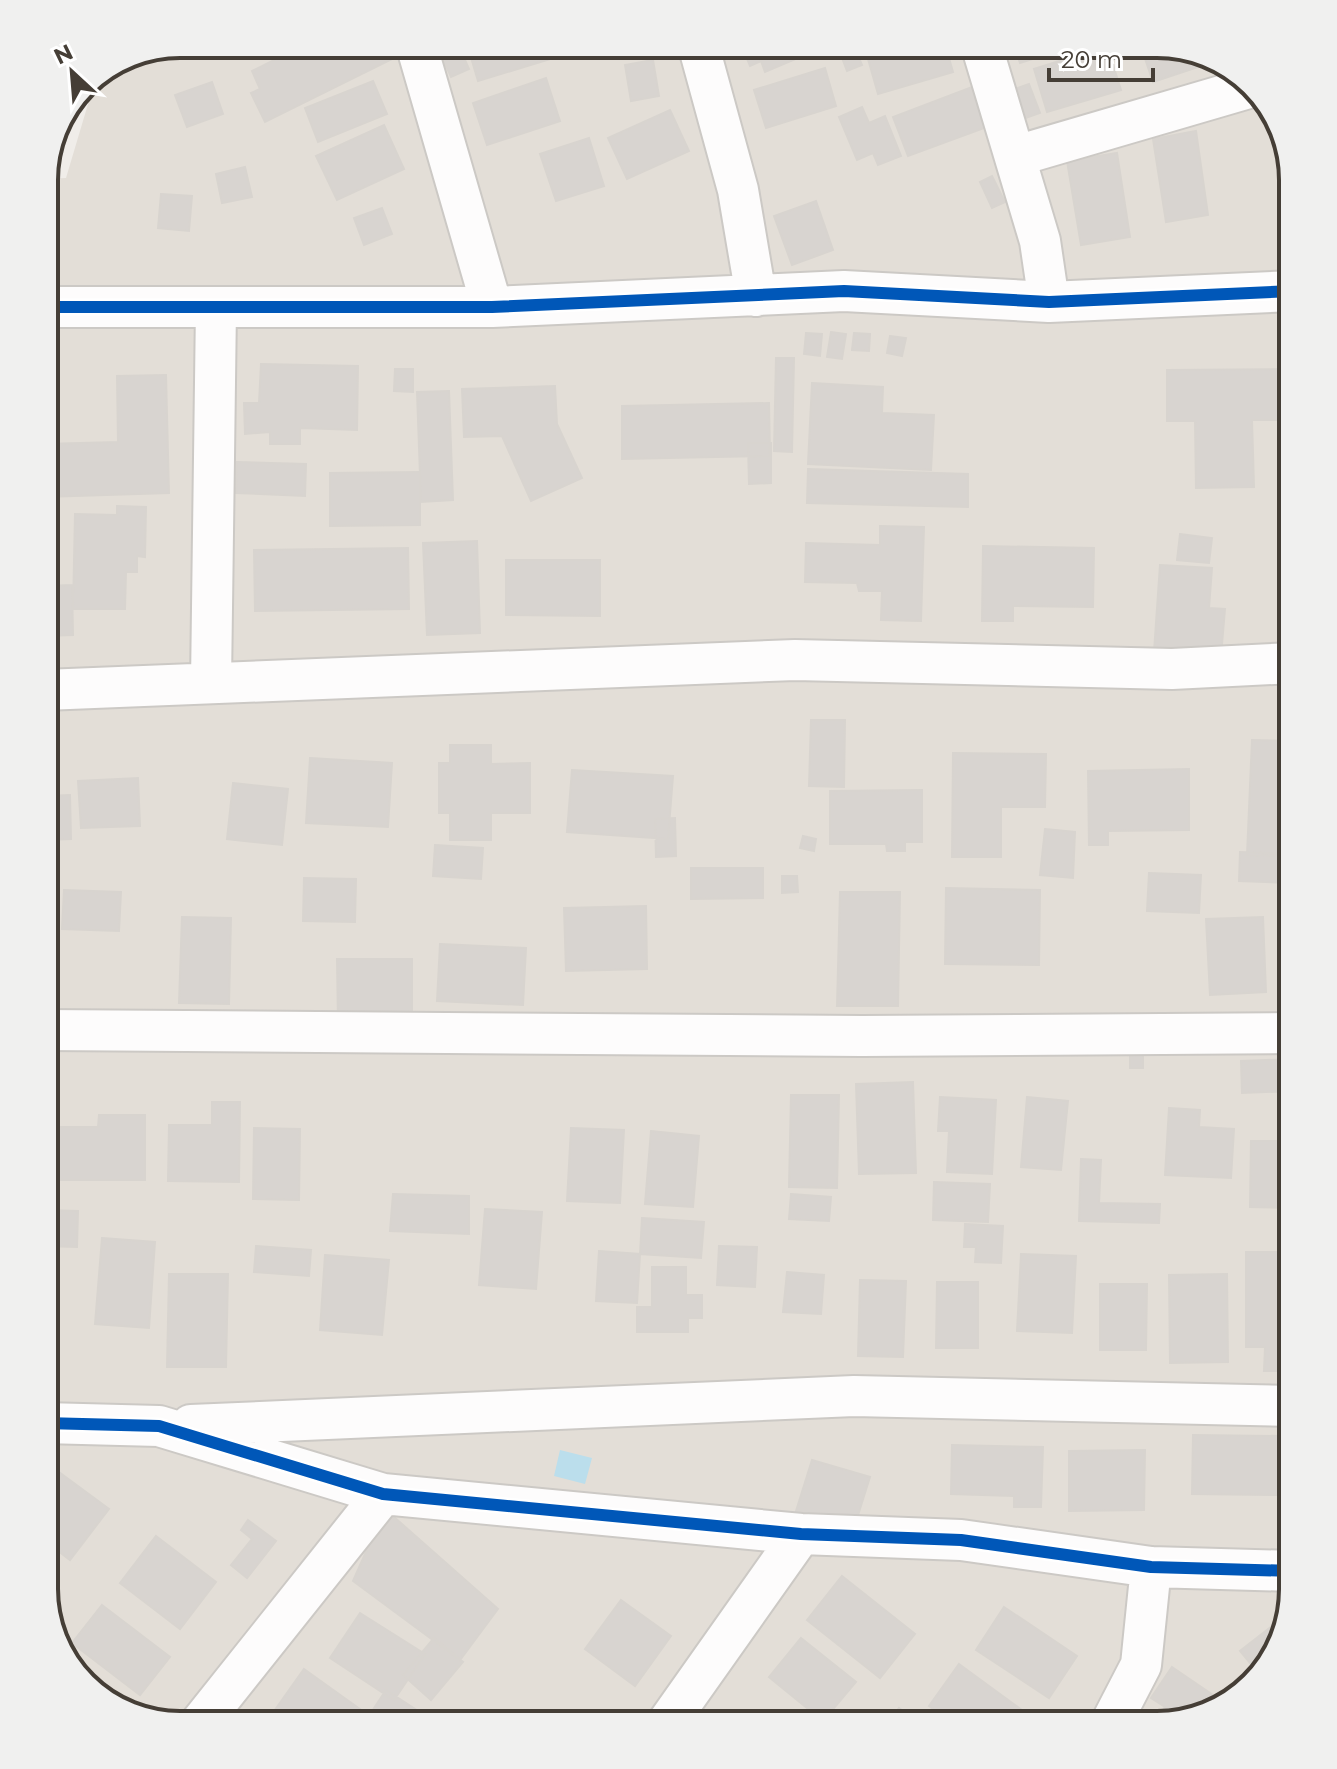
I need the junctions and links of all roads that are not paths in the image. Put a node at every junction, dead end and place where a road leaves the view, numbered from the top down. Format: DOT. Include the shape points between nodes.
graph roads {
  1 [pos="420,58"];
  2 [pos="702,58"];
  3 [pos="985,58"];
  4 [pos="1239,91"];
  5 [pos="1016,156"];
  6 [pos="1279,292"];
  7 [pos="756,296"];
  8 [pos="1049,302"];
  9 [pos="58,307"];
  10 [pos="216,307"];
  11 [pos="492,307"];
  12 [pos="1279,664"];
  13 [pos="211,683"];
  14 [pos="58,690"];
  15 [pos="58,1030"];
  16 [pos="1279,1033"];
  17 [pos="1279,1406"];
  18 [pos="58,1423"];
  19 [pos="159,1426"];
  20 [pos="383,1494"];
  21 [pos="801,1534"];
  22 [pos="1151,1567"];
  23 [pos="1279,1571"];
  24 [pos="210,1711"];
  25 [pos="676,1711"];
  26 [pos="1117,1711"];
  1 -- 11 [label="street"];
  2 -- 7 [label="street" via="738,190"];
  3 -- 5 [label="street"];
  4 -- 5 [label="street"];
  5 -- 8 [label="street" via="1040,241"];
  6 -- 8 [label="street"];
  7 -- 8 [label="street" via="844,291"];
  7 -- 11 [label="street"];
  9 -- 10 [label="street"];
  10 -- 11 [label="street"];
  10 -- 13 [label="street"];
  12 -- 13 [label="street" via="1172,669 795,660"];
  13 -- 14 [label="street"];
  15 -- 16 [label="street"];
  17 -- 19 [label="street" via="854,1396"];
  18 -- 19 [label="street"];
  19 -- 20 [label="street"];
  20 -- 21 [label="street"];
  20 -- 24 [label="street"];
  21 -- 22 [label="street" via="961,1540"];
  21 -- 25 [label="street"];
  22 -- 23 [label="street"];
  22 -- 26 [label="street" via="1141,1665"];
}
